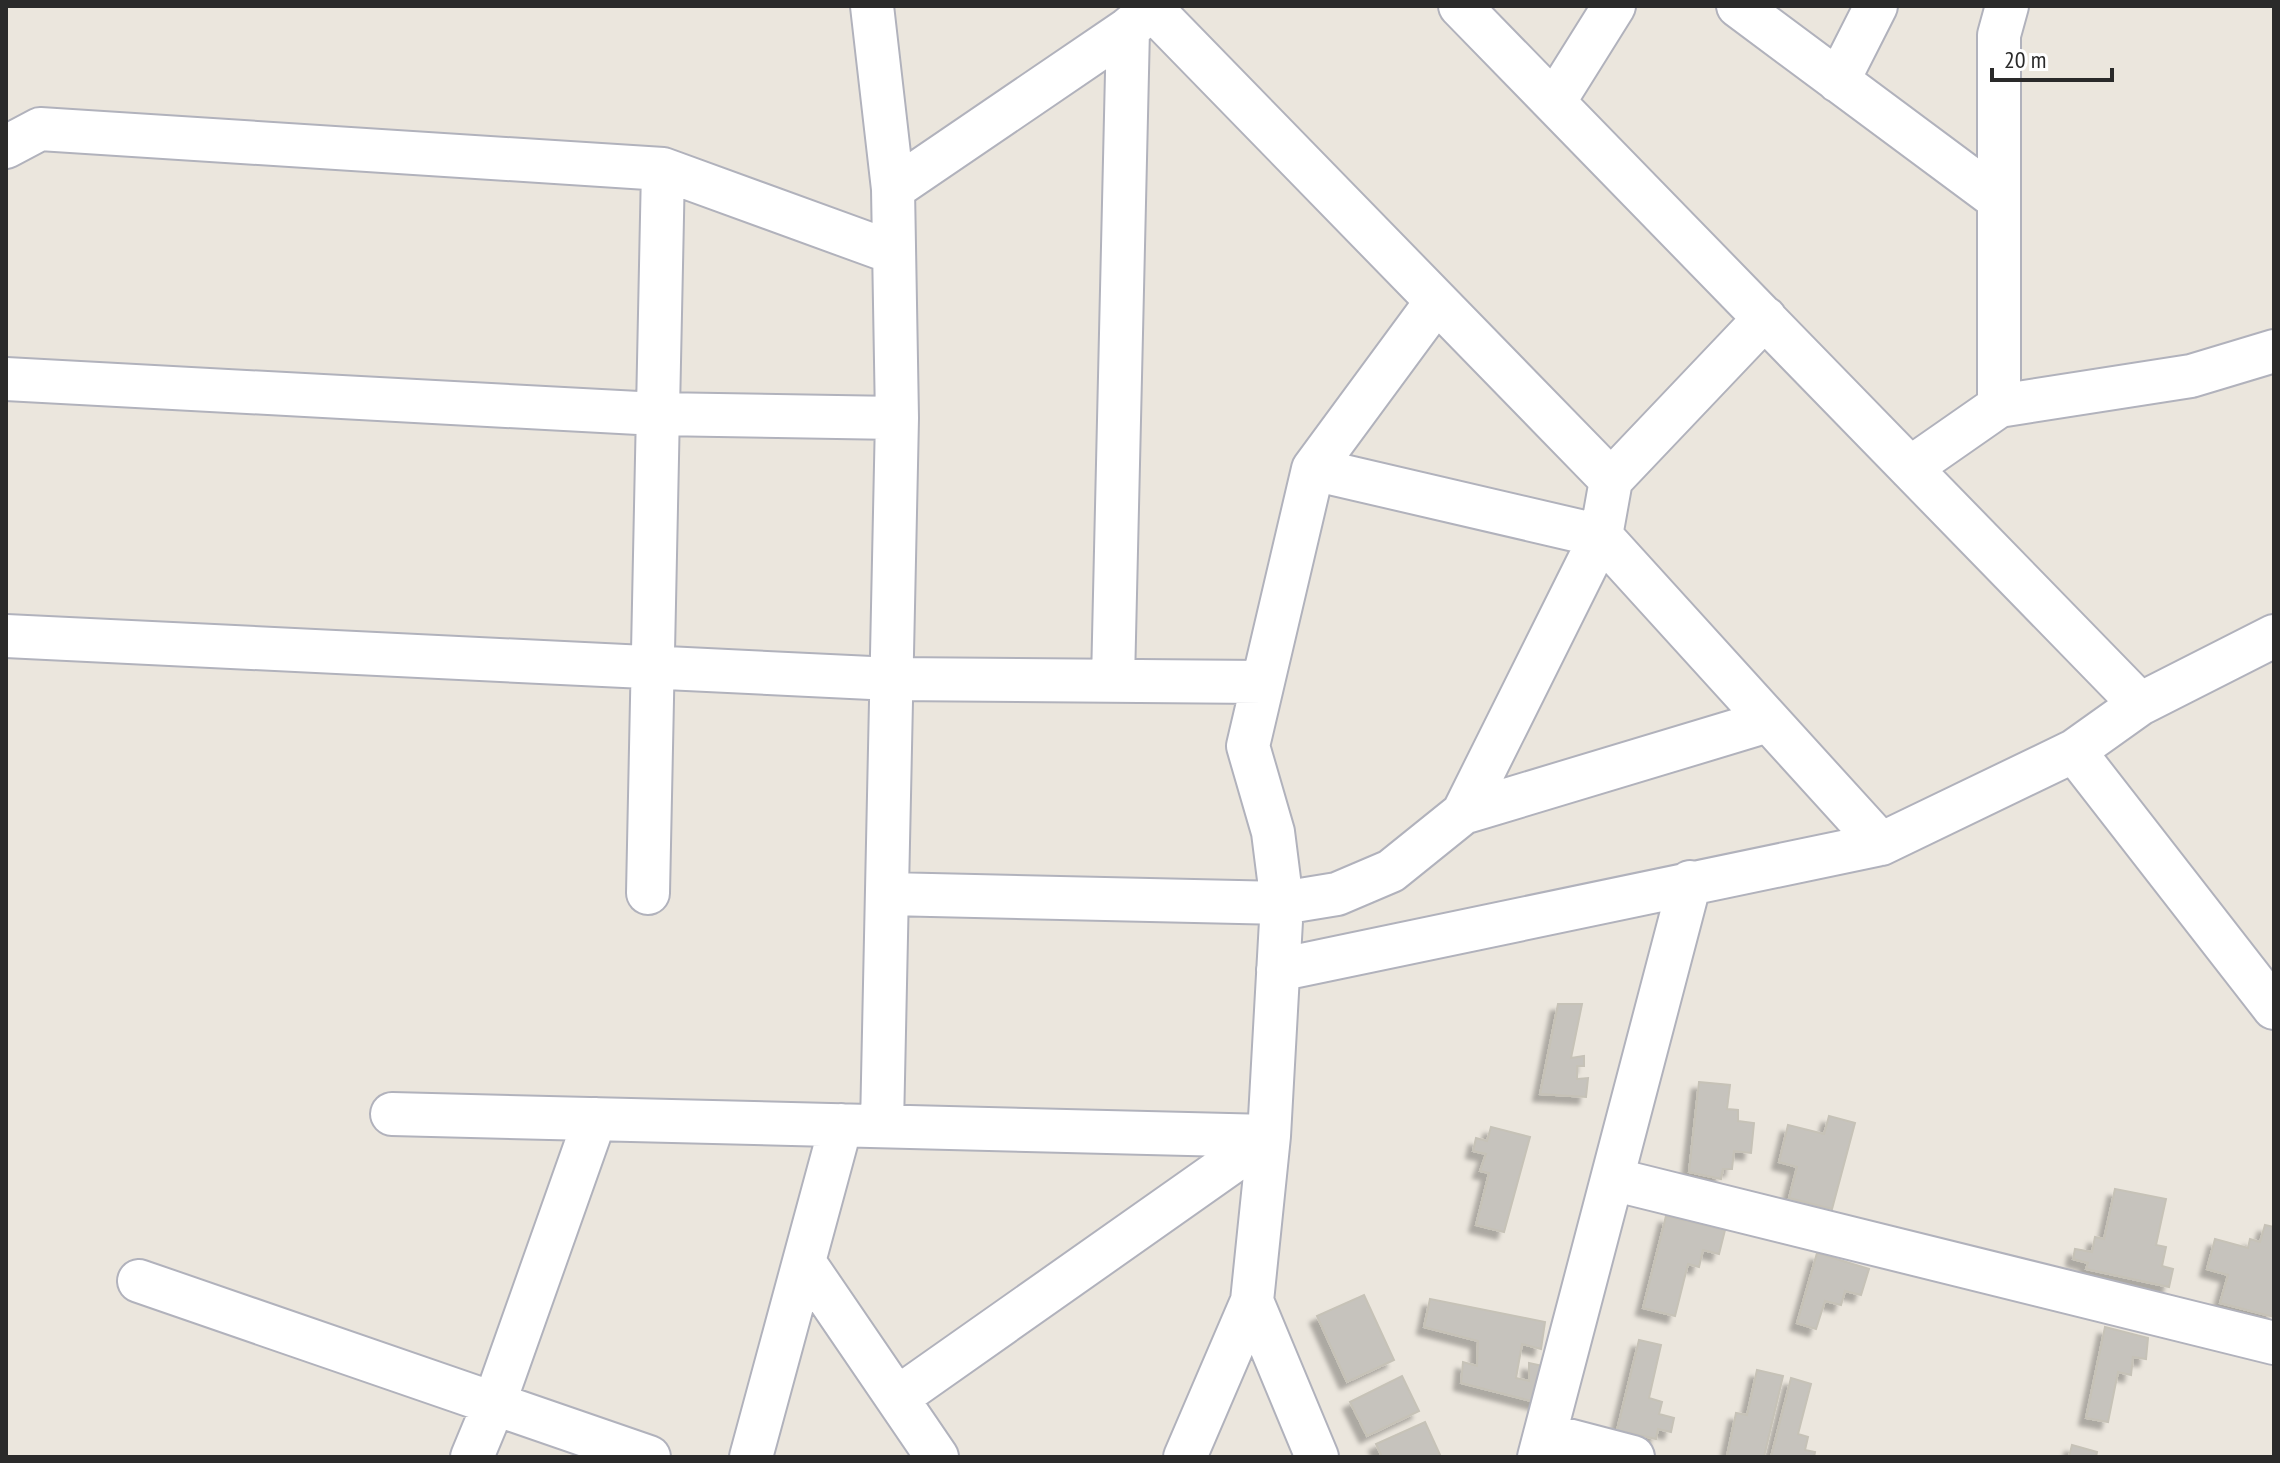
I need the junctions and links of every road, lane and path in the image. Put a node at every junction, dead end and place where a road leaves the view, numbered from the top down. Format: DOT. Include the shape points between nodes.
graph roads {
  1 [pos="872,6"];
  2 [pos="1460,6"];
  3 [pos="1614,6"];
  4 [pos="1738,6"];
  5 [pos="1876,6"];
  6 [pos="2007,6"];
  7 [pos="1145,15"];
  8 [pos="1838,81"];
  9 [pos="1554,102"];
  10 [pos="6,147"];
  11 [pos="663,169"];
  12 [pos="893,189"];
  13 [pos="1999,200"];
  14 [pos="894,253"];
  15 [pos="1436,302"];
  16 [pos="1765,318"];
  17 [pos="2274,351"];
  18 [pos="6,379"];
  19 [pos="1999,406"];
  20 [pos="657,414"];
  21 [pos="897,418"];
  22 [pos="1910,468"];
  23 [pos="1313,469"];
  24 [pos="1611,480"];
  25 [pos="1601,536"];
  26 [pos="6,636"];
  27 [pos="2274,636"];
  28 [pos="652,669"];
  29 [pos="892,679"];
  30 [pos="1113,681"];
  31 [pos="1263,682"];
  32 [pos="2140,704"];
  33 [pos="1768,721"];
  34 [pos="2074,751"];
  35 [pos="1463,813"];
  36 [pos="1881,844"];
  37 [pos="1690,882"];
  38 [pos="648,893"];
  39 [pos="888,894"];
  40 [pos="1282,903"];
  41 [pos="1278,970"];
  42 [pos="2274,1008"];
  43 [pos="392,1114"];
  44 [pos="595,1119"];
  45 [pos="841,1125"];
  46 [pos="882,1126"];
  47 [pos="1269,1136"];
  48 [pos="1612,1179"];
  49 [pos="804,1262"];
  50 [pos="139,1281"];
  51 [pos="1252,1301"];
  52 [pos="2274,1343"];
  53 [pos="897,1398"];
  54 [pos="494,1404"];
  55 [pos="1542,1446"];
  56 [pos="472,1457"];
  57 [pos="649,1457"];
  58 [pos="751,1457"];
  59 [pos="937,1457"];
  60 [pos="1185,1457"];
  61 [pos="1317,1457"];
  62 [pos="1633,1457"];
  1 -- 12 [label="street"];
  2 -- 9 [label="street"];
  3 -- 9 [label="street"];
  4 -- 8 [label="street"];
  5 -- 8 [label="street"];
  6 -- 13 [label="street" via="1999,35"];
  7 -- 12 [label="street"];
  7 -- 15 [label="street"];
  7 -- 30 [label="street"];
  8 -- 13 [label="street"];
  9 -- 16 [label="street"];
  10 -- 11 [label="street" via="40,129"];
  11 -- 14 [label="street"];
  11 -- 20 [label="street"];
  12 -- 14 [label="street"];
  13 -- 19 [label="street"];
  14 -- 21 [label="street"];
  15 -- 23 [label="street"];
  15 -- 24 [label="street"];
  16 -- 22 [label="street"];
  16 -- 24 [label="street"];
  17 -- 19 [label="street" via="2191,376"];
  18 -- 20 [label="street"];
  19 -- 22 [label="street"];
  20 -- 21 [label="street"];
  20 -- 28 [label="street"];
  21 -- 29 [label="street"];
  22 -- 32 [label="street"];
  23 -- 25 [label="street"];
  23 -- 31 [label="street"];
  24 -- 25 [label="street"];
  25 -- 33 [label="street"];
  25 -- 35 [label="street"];
  26 -- 28 [label="street"];
  27 -- 32 [label="street"];
  28 -- 29 [label="street"];
  28 -- 38 [label="street"];
  29 -- 30 [label="street"];
  29 -- 39 [label="street"];
  30 -- 31 [label="street"];
  31 -- 40 [label="street" via="1248,746 1273,832"];
  32 -- 34 [label="street"];
  33 -- 35 [label="street"];
  33 -- 36 [label="street"];
  34 -- 36 [label="street"];
  34 -- 42 [label="street"];
  35 -- 40 [label="street" via="1391,871 1337,894"];
  36 -- 37 [label="street"];
  37 -- 41 [label="street"];
  37 -- 48 [label="street"];
  39 -- 40 [label="street"];
  39 -- 46 [label="street"];
  40 -- 41 [label="street"];
  41 -- 47 [label="street"];
  43 -- 44 [label="street"];
  44 -- 45 [label="street"];
  44 -- 54 [label="street"];
  45 -- 46 [label="street"];
  45 -- 49 [label="street"];
  46 -- 47 [label="street"];
  47 -- 51 [label="street"];
  47 -- 53 [label="street"];
  48 -- 52 [label="street"];
  48 -- 55 [label="street"];
  49 -- 53 [label="street"];
  49 -- 58 [label="street"];
  50 -- 54 [label="street"];
  51 -- 60 [label="street"];
  51 -- 61 [label="street"];
  53 -- 59 [label="street"];
  54 -- 56 [label="street"];
  54 -- 57 [label="street"];
  55 -- 62 [label="street"];
}
